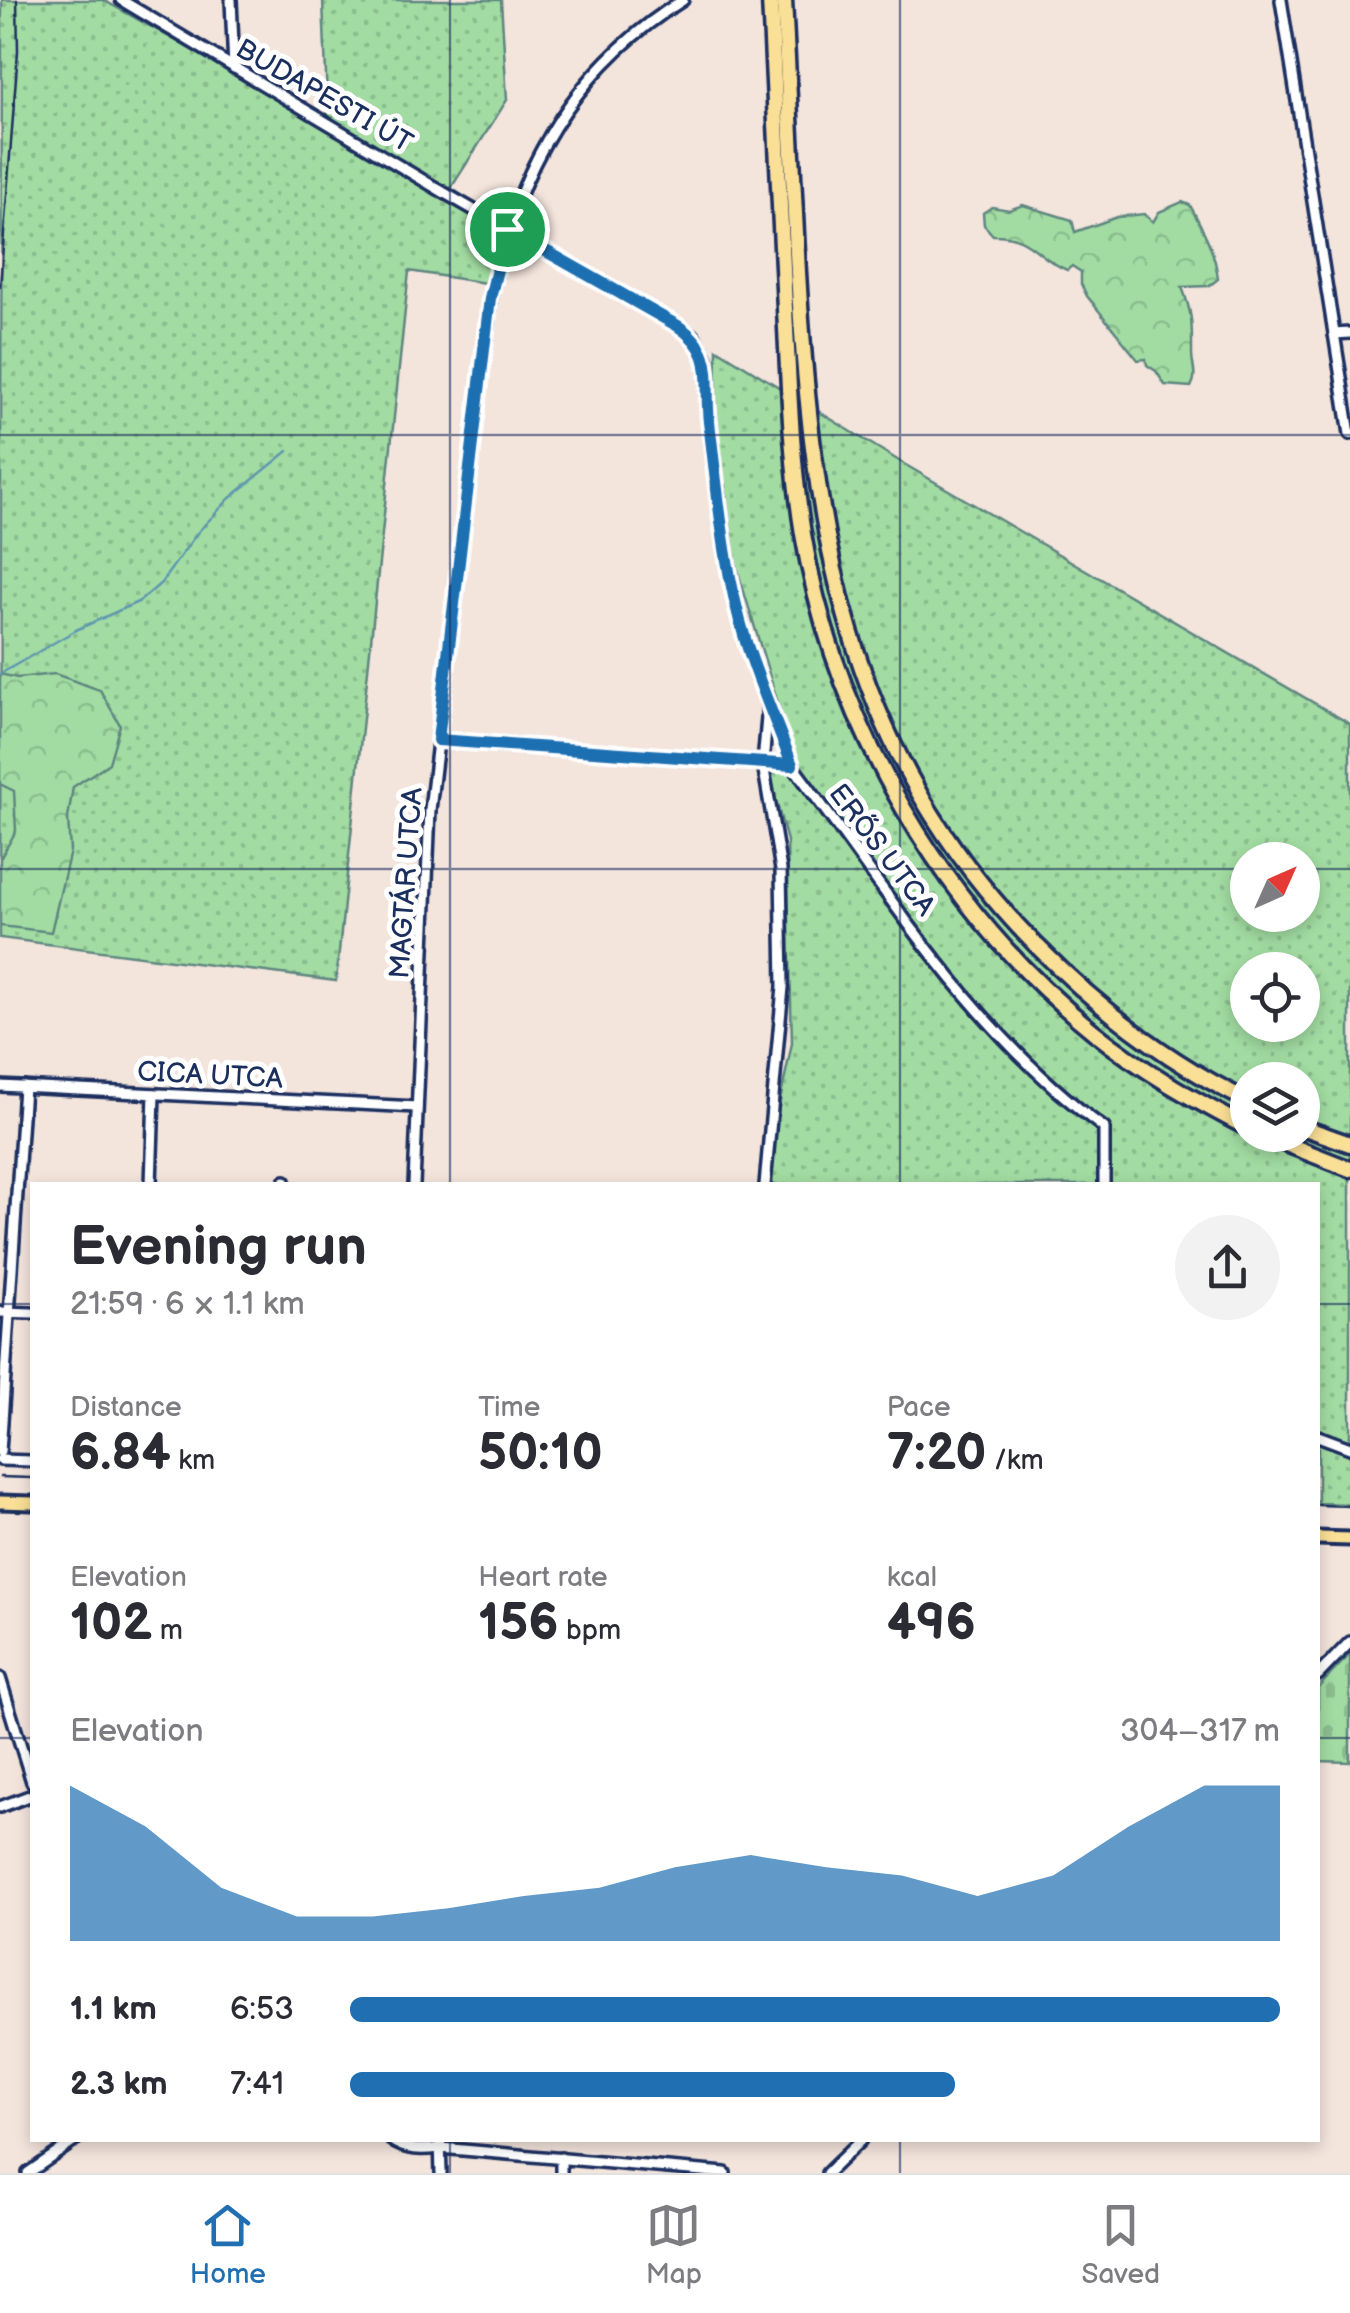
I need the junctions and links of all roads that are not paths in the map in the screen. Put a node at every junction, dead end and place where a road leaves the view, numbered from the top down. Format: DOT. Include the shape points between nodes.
graph roads {
  1 [pos="121,0"];
  2 [pos="231,0"];
  3 [pos="683,0"];
  4 [pos="770,0"];
  5 [pos="784,0"];
  6 [pos="1281,0"];
  7 [pos="234,68"];
  8 [pos="507,229"];
  9 [pos="1350,333"];
  10 [pos="1334,334"];
  11 [pos="1350,434"];
  12 [pos="769,703"];
  13 [pos="438,740"];
  14 [pos="763,764"];
  15 [pos="792,765"];
  16 [pos="0,1086"];
  17 [pos="24,1087"];
  18 [pos="1230,1092"];
  19 [pos="154,1094"];
  20 [pos="417,1107"];
  21 [pos="1230,1118"];
  22 [pos="1320,1133"];
  23 [pos="1350,1144"];
  24 [pos="1305,1152"];
  25 [pos="1350,1170"];
  26 [pos="150,1182"];
  27 [pos="414,1182"];
  28 [pos="765,1182"];
  29 [pos="1104,1182"];
  30 [pos="5,1312"];
  31 [pos="30,1313"];
  32 [pos="1320,1437"];
  33 [pos="1350,1448"];
  34 [pos="0,1452"];
  35 [pos="0,1460"];
  36 [pos="30,1461"];
  37 [pos="0,1502"];
  38 [pos="30,1503"];
  39 [pos="1320,1538"];
  40 [pos="1350,1539"];
  41 [pos="1350,1642"];
  42 [pos="1320,1673"];
  43 [pos="0,1678"];
  44 [pos="30,1776"];
  45 [pos="30,1795"];
  46 [pos="0,1807"];
  47 [pos="73,2142"];
  48 [pos="394,2142"];
  49 [pos="860,2142"];
  50 [pos="440,2144"];
  51 [pos="561,2158"];
  52 [pos="28,2173"];
  53 [pos="441,2173"];
  54 [pos="561,2173"];
  55 [pos="725,2173"];
  56 [pos="827,2173"];
  1 -- 7 [label="street, BUDAPESTI ÚT"];
  2 -- 7 [label="street"];
  3 -- 8 [label="street, MAGTÁR UTCA" via="625,42 577,94 537,156"];
  4 -- 21 [label="highway" via="796,480 815,591 854,710 924,840 1022,964 1094,1032"];
  5 -- 18 [label="highway" via="809,434 833,574 871,694 928,806 1022,931 1124,1025"];
  6 -- 10 [label="street"];
  7 -- 8 [label="street, BUDAPESTI ÚT"];
  8 -- 12 [label="street, BUDAPESTI ÚT" via="678,326 702,347 726,554 745,640"];
  8 -- 13 [label="street, MAGTÁR UTCA" via="490,298"];
  9 -- 10 [label="street"];
  10 -- 11 [label="street"];
  12 -- 14 [label="street"];
  12 -- 15 [label="street"];
  13 -- 14 [label="street"];
  13 -- 20 [label="street, MAGTÁR UTCA"];
  14 -- 15 [label="street"];
  14 -- 28 [label="street" via="781,870 784,986"];
  15 -- 29 [label="street, ERŐS UTCA" via="939,963 1046,1083 1104,1128"];
  16 -- 17 [label="street, CICA UTCA"];
  17 -- 19 [label="street, CICA UTCA"];
  17 -- 30 [label="street"];
  19 -- 20 [label="street, CICA UTCA"];
  19 -- 26 [label="street"];
  20 -- 27 [label="street, MAGTÁR UTCA"];
  22 -- 23 [label="highway"];
  24 -- 25 [label="highway"];
  30 -- 31 [label="street"];
  30 -- 34 [label="street"];
  32 -- 33 [label="street"];
  35 -- 36 [label="street"];
  37 -- 38 [label="main road"];
  39 -- 40 [label="main road"];
  41 -- 42 [label="street"];
  43 -- 44 [label="street"];
  45 -- 46 [label="street"];
  47 -- 52 [label="street"];
  48 -- 50 [label="street"];
  49 -- 56 [label="street"];
  50 -- 51 [label="street"];
  50 -- 53 [label="street"];
  51 -- 54 [label="street"];
  51 -- 55 [label="street"];
}
